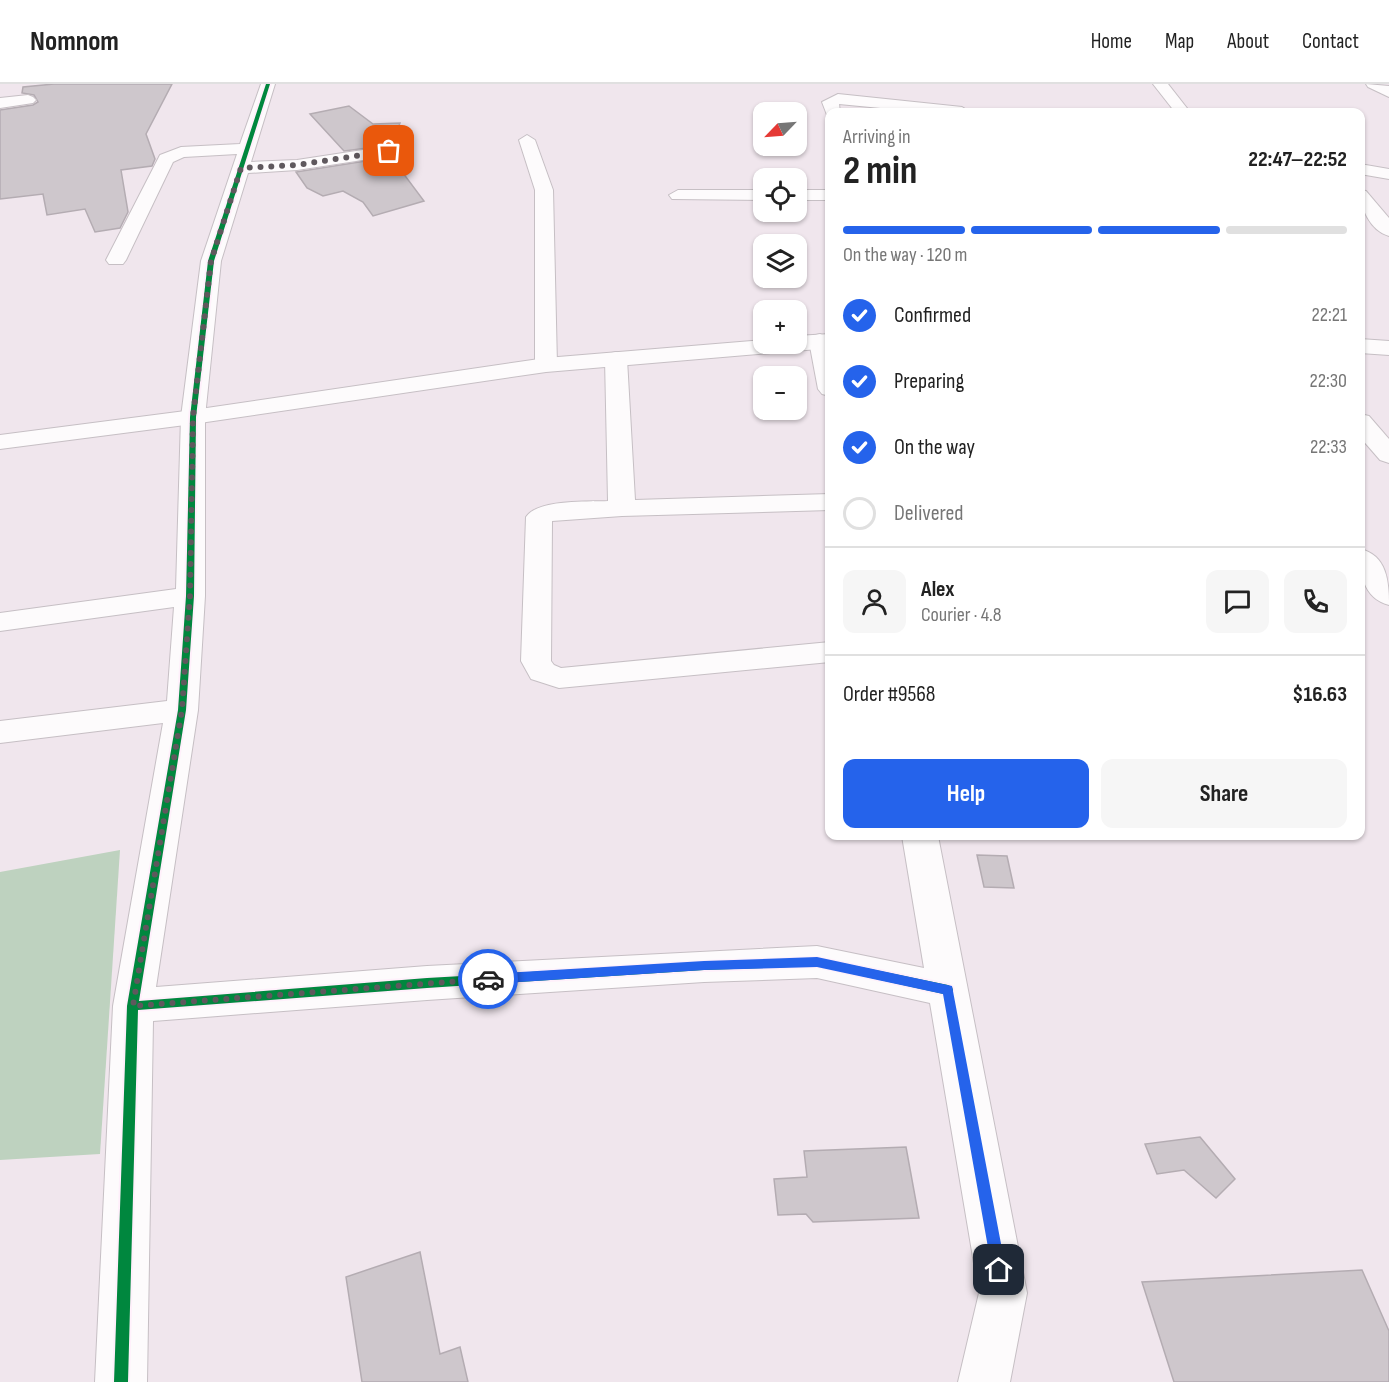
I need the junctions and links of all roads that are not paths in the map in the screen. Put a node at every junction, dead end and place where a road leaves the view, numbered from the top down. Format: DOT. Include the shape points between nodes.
graph roads {
  1 [pos="268,84"];
  2 [pos="1160,84"];
  3 [pos="1373,84"];
  4 [pos="1389,92"];
  5 [pos="28,100"];
  6 [pos="891,103"];
  7 [pos="0,104"];
  8 [pos="831,108"];
  9 [pos="929,108"];
  10 [pos="1180,108"];
  11 [pos="527,140"];
  12 [pos="389,151"];
  13 [pos="244,158"];
  14 [pos="1365,170"];
  15 [pos="1389,174"];
  16 [pos="678,195"];
  17 [pos="753,195"];
  18 [pos="807,195"];
  19 [pos="825,195"];
  20 [pos="1365,203"];
  21 [pos="1383,231"];
  22 [pos="116,260"];
  23 [pos="825,341"];
  24 [pos="807,342"];
  25 [pos="1365,346"];
  26 [pos="753,347"];
  27 [pos="1389,348"];
  28 [pos="616,359"];
  29 [pos="546,365"];
  30 [pos="193,417"];
  31 [pos="1365,427"];
  32 [pos="0,442"];
  33 [pos="1389,455"];
  34 [pos="825,502"];
  35 [pos="622,508"];
  36 [pos="1365,564"];
  37 [pos="190,596"];
  38 [pos="1389,596"];
  39 [pos="0,622"];
  40 [pos="825,652"];
  41 [pos="182,710"];
  42 [pos="0,732"];
  43 [pos="921,840"];
  44 [pos="948,990"];
  45 [pos="133,1006"];
  46 [pos="121,1382"];
  47 [pos="984,1382"];
  1 -- 13 [label="street"];
  2 -- 10 [label="street"];
  3 -- 4 [label="street"];
  5 -- 7 [label="street"];
  6 -- 8 [label="street" via="838,99 830,102"];
  6 -- 9 [label="street"];
  11 -- 29 [label="street" via="544,190"];
  12 -- 13 [label="street" via="297,165"];
  13 -- 22 [label="street" via="181,152 166,159"];
  13 -- 30 [label="street" via="211,261"];
  14 -- 15 [label="street"];
  16 -- 17 [label="street"];
  18 -- 19 [label="street"];
  20 -- 21 [label="street"];
  23 -- 24 [label="street"];
  25 -- 27 [label="street"];
  26 -- 28 [label="street"];
  28 -- 29 [label="street"];
  28 -- 35 [label="street"];
  29 -- 30 [label="street"];
  30 -- 32 [label="street"];
  30 -- 37 [label="street"];
  31 -- 33 [label="street"];
  34 -- 35 [label="street"];
  35 -- 40 [label="street" via="552,512 539,517 536,662 542,672 559,678"];
  36 -- 38 [label="street"];
  37 -- 39 [label="street"];
  37 -- 41 [label="street"];
  41 -- 42 [label="street"];
  41 -- 45 [label="street"];
  43 -- 44 [label="street"];
  44 -- 45 [label="street" via="817,962 496,979"];
  44 -- 47 [label="street" via="1003,1293"];
  45 -- 46 [label="street"];
}
